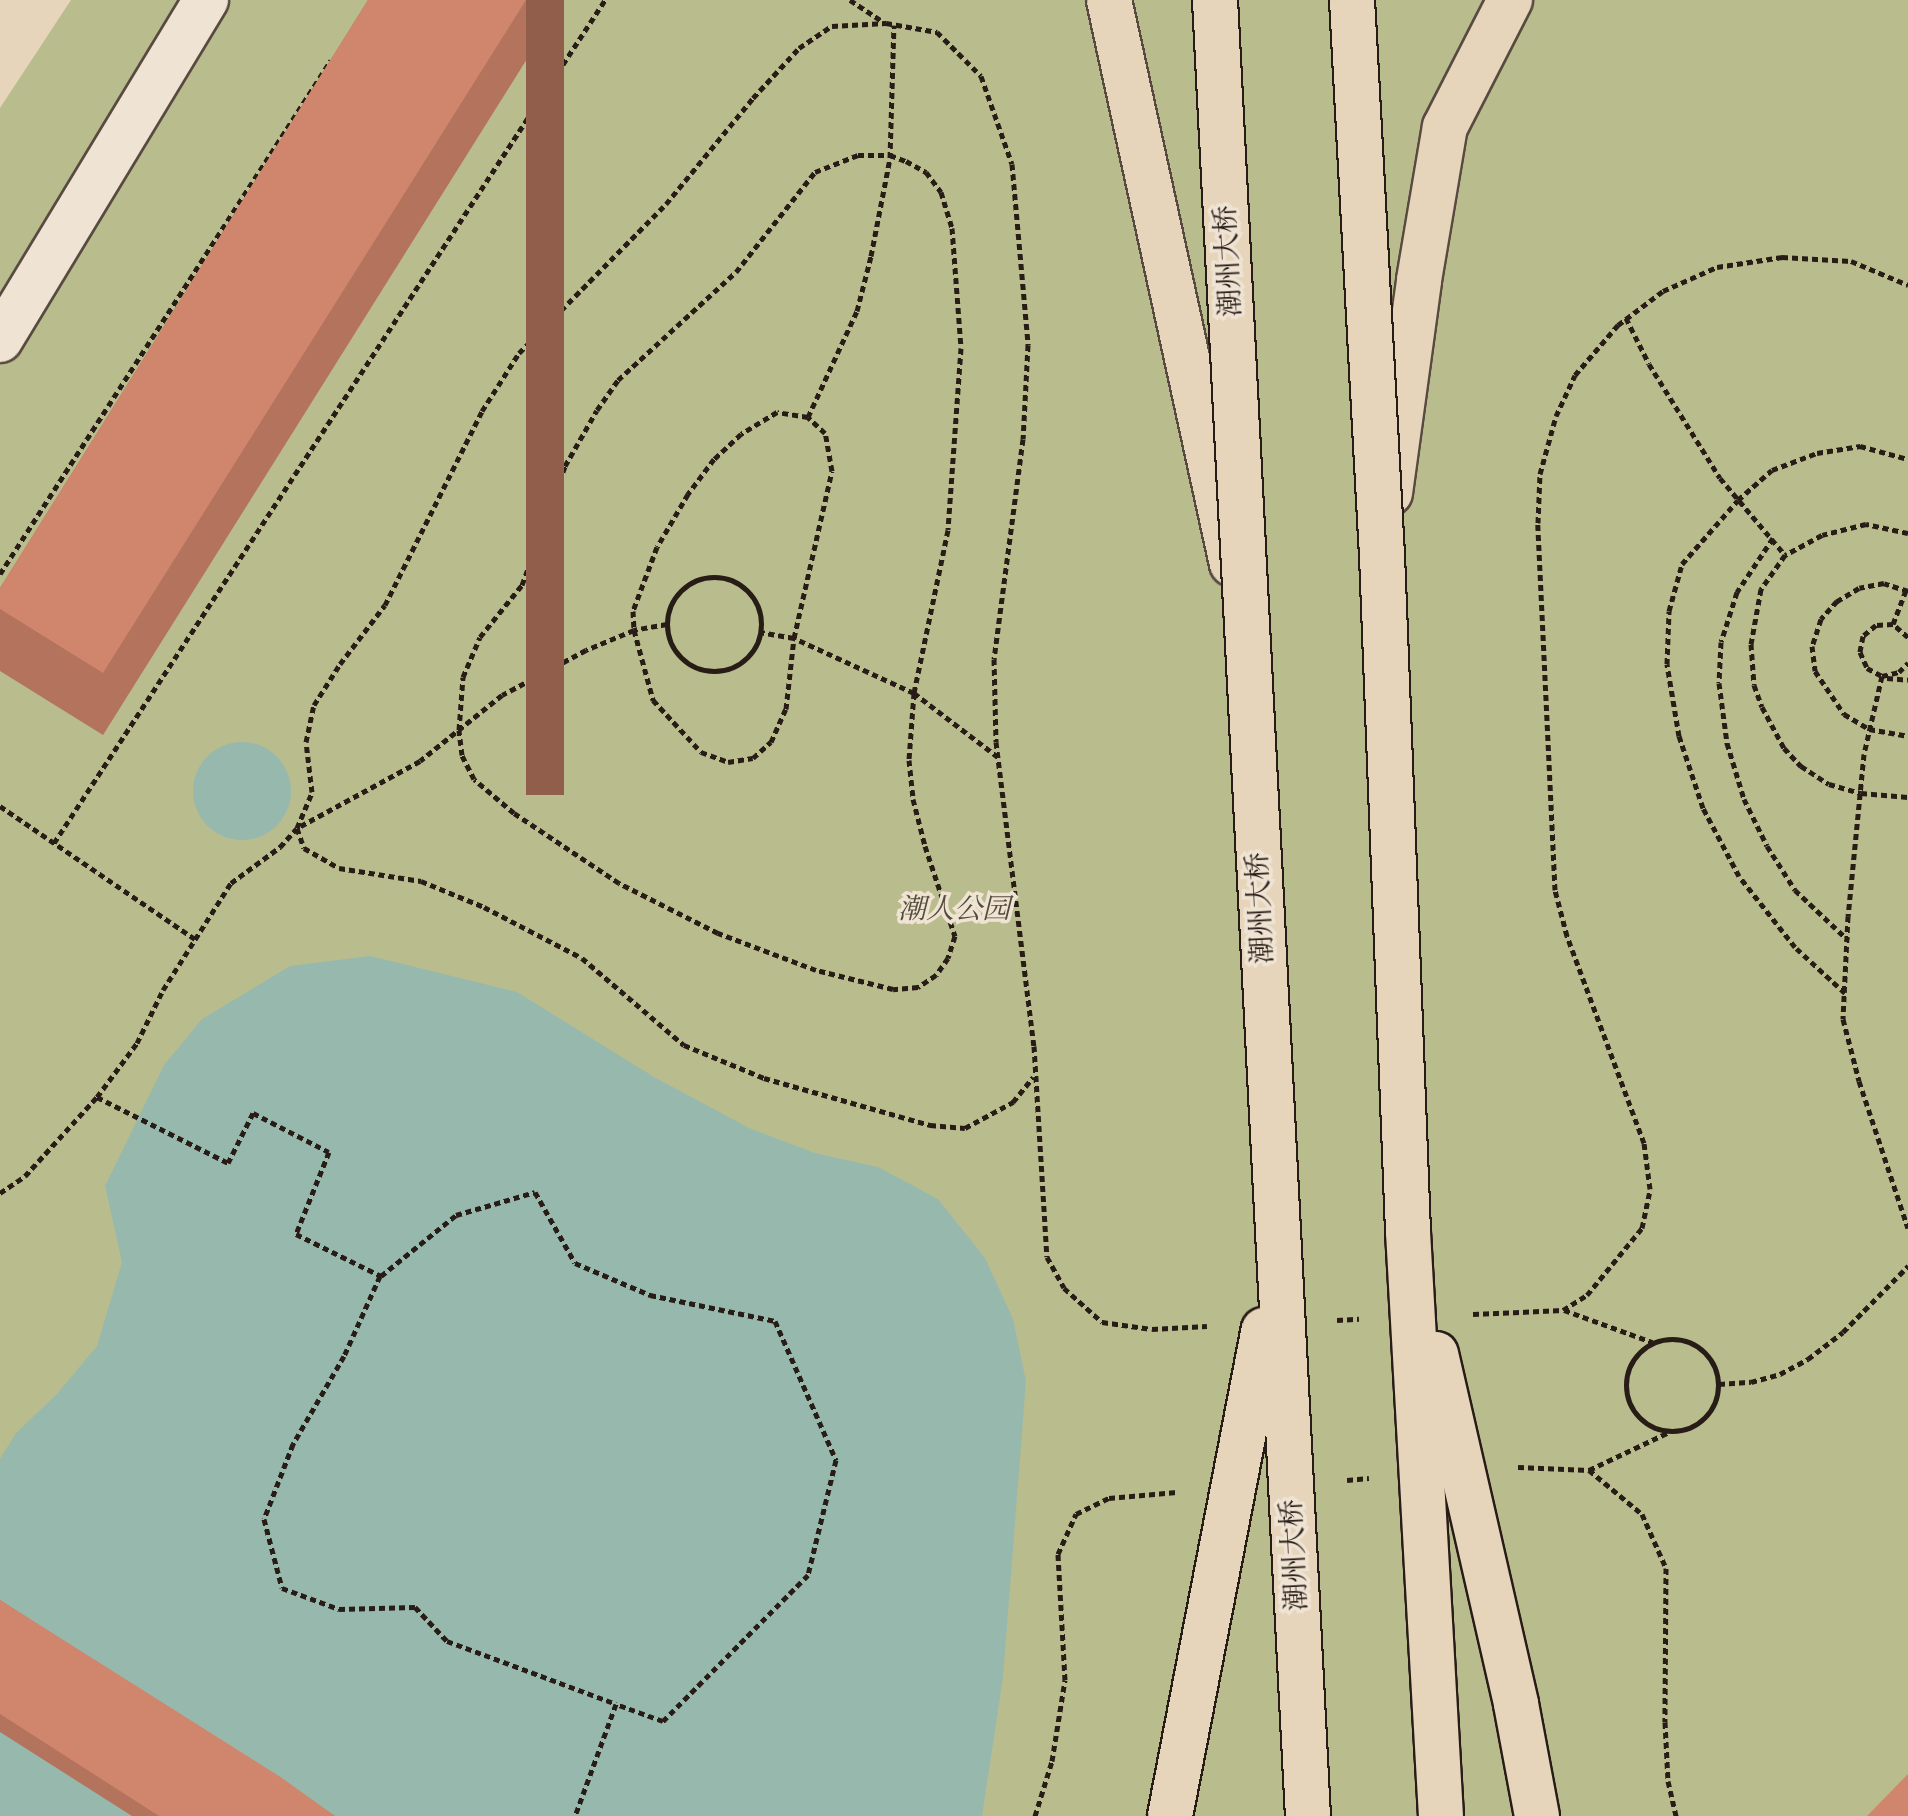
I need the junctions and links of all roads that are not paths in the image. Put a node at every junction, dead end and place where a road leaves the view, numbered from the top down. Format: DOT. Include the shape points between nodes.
graph roads {
  1 [pos="206,0"];
  2 [pos="1109,0"];
  3 [pos="1215,0"];
  4 [pos="1352,0"];
  5 [pos="1510,0"];
  6 [pos="0,340"];
  7 [pos="1382,555"];
  8 [pos="1245,626"];
  9 [pos="1408,1232"];
  10 [pos="1277,1261"];
  11 [pos="1170,1816"];
  12 [pos="1308,1816"];
  13 [pos="1441,1816"];
  14 [pos="1537,1816"];
  1 -- 6 [label="street"];
  2 -- 8 [label="highway, bridge"];
  3 -- 8 [label="highway, 潮州大桥, bridge"];
  4 -- 7 [label="highway, bridge"];
  5 -- 7 [label="highway, bridge" via="1445,127"];
  7 -- 9 [label="highway, bridge"];
  8 -- 10 [label="highway, 潮州大桥, bridge"];
  9 -- 13 [label="highway, bridge"];
  9 -- 14 [label="highway, bridge"];
  10 -- 11 [label="highway, bridge"];
  10 -- 12 [label="highway, 潮州大桥, bridge"];
}
